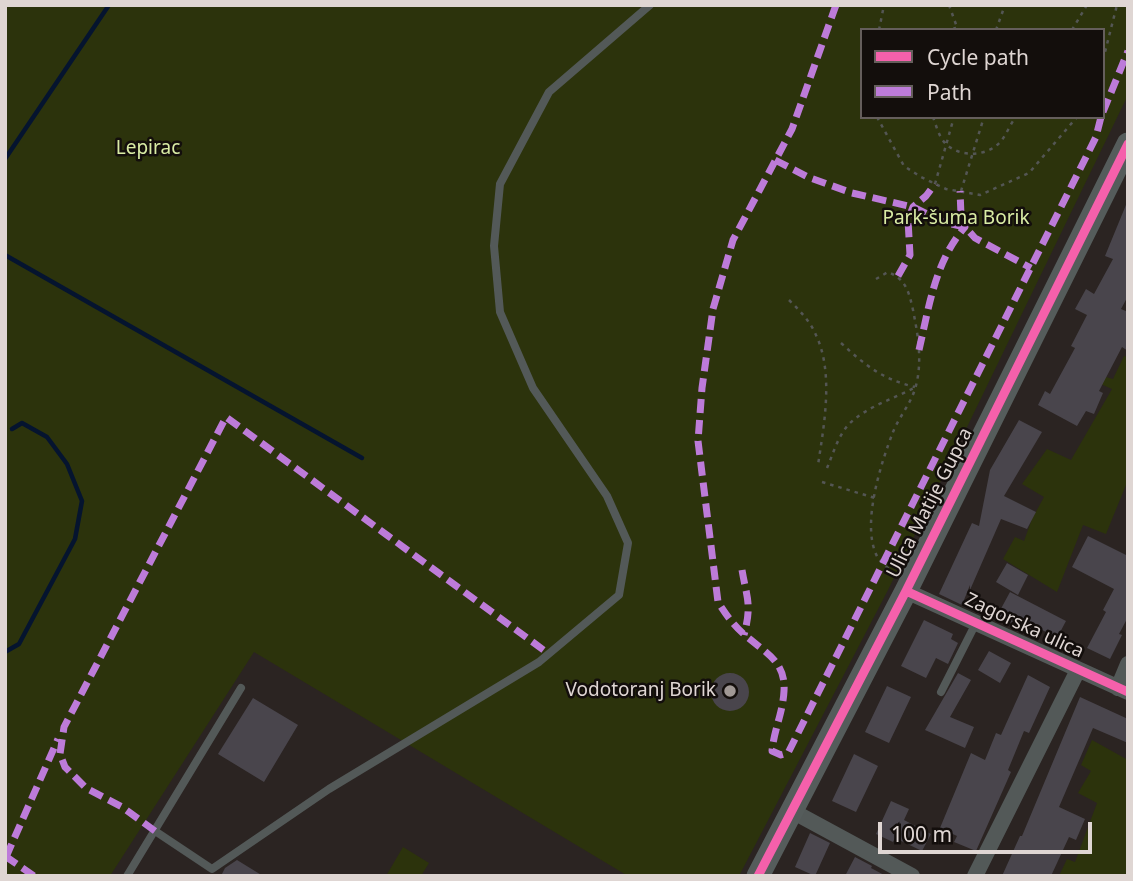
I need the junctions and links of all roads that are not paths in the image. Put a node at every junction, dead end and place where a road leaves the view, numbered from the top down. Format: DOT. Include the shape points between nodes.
graph roads {
  1 [pos="650,5"];
  2 [pos="1128,144"];
  3 [pos="904,585"];
  4 [pos="976,623"];
  5 [pos="1128,664"];
  6 [pos="1078,670"];
  7 [pos="241,688"];
  8 [pos="1123,690"];
  9 [pos="941,692"];
  10 [pos="792,811"];
  11 [pos="155,831"];
  12 [pos="127,876"];
  13 [pos="758,876"];
  14 [pos="912,876"];
  15 [pos="975,876"];
  1 -- 11 [label="lane" via="549,92 500,184 494,246 500,312 533,388 607,496 628,543 619,595 540,662 329,789 212,869"];
  2 -- 3 [label="street, Ulica Matije Gupca"];
  3 -- 4 [label="street, Zagorska ulica"];
  3 -- 10 [label="street, Ulica Matije Gupca"];
  4 -- 6 [label="street, Zagorska ulica"];
  4 -- 9 [label="lane"];
  5 -- 8 [label="street"];
  6 -- 8 [label="street, Zagorska ulica"];
  6 -- 15 [label="street"];
  7 -- 11 [label="lane"];
  10 -- 13 [label="street, Ulica Matije Gupca"];
  10 -- 14 [label="street"];
  11 -- 12 [label="lane"];
}
